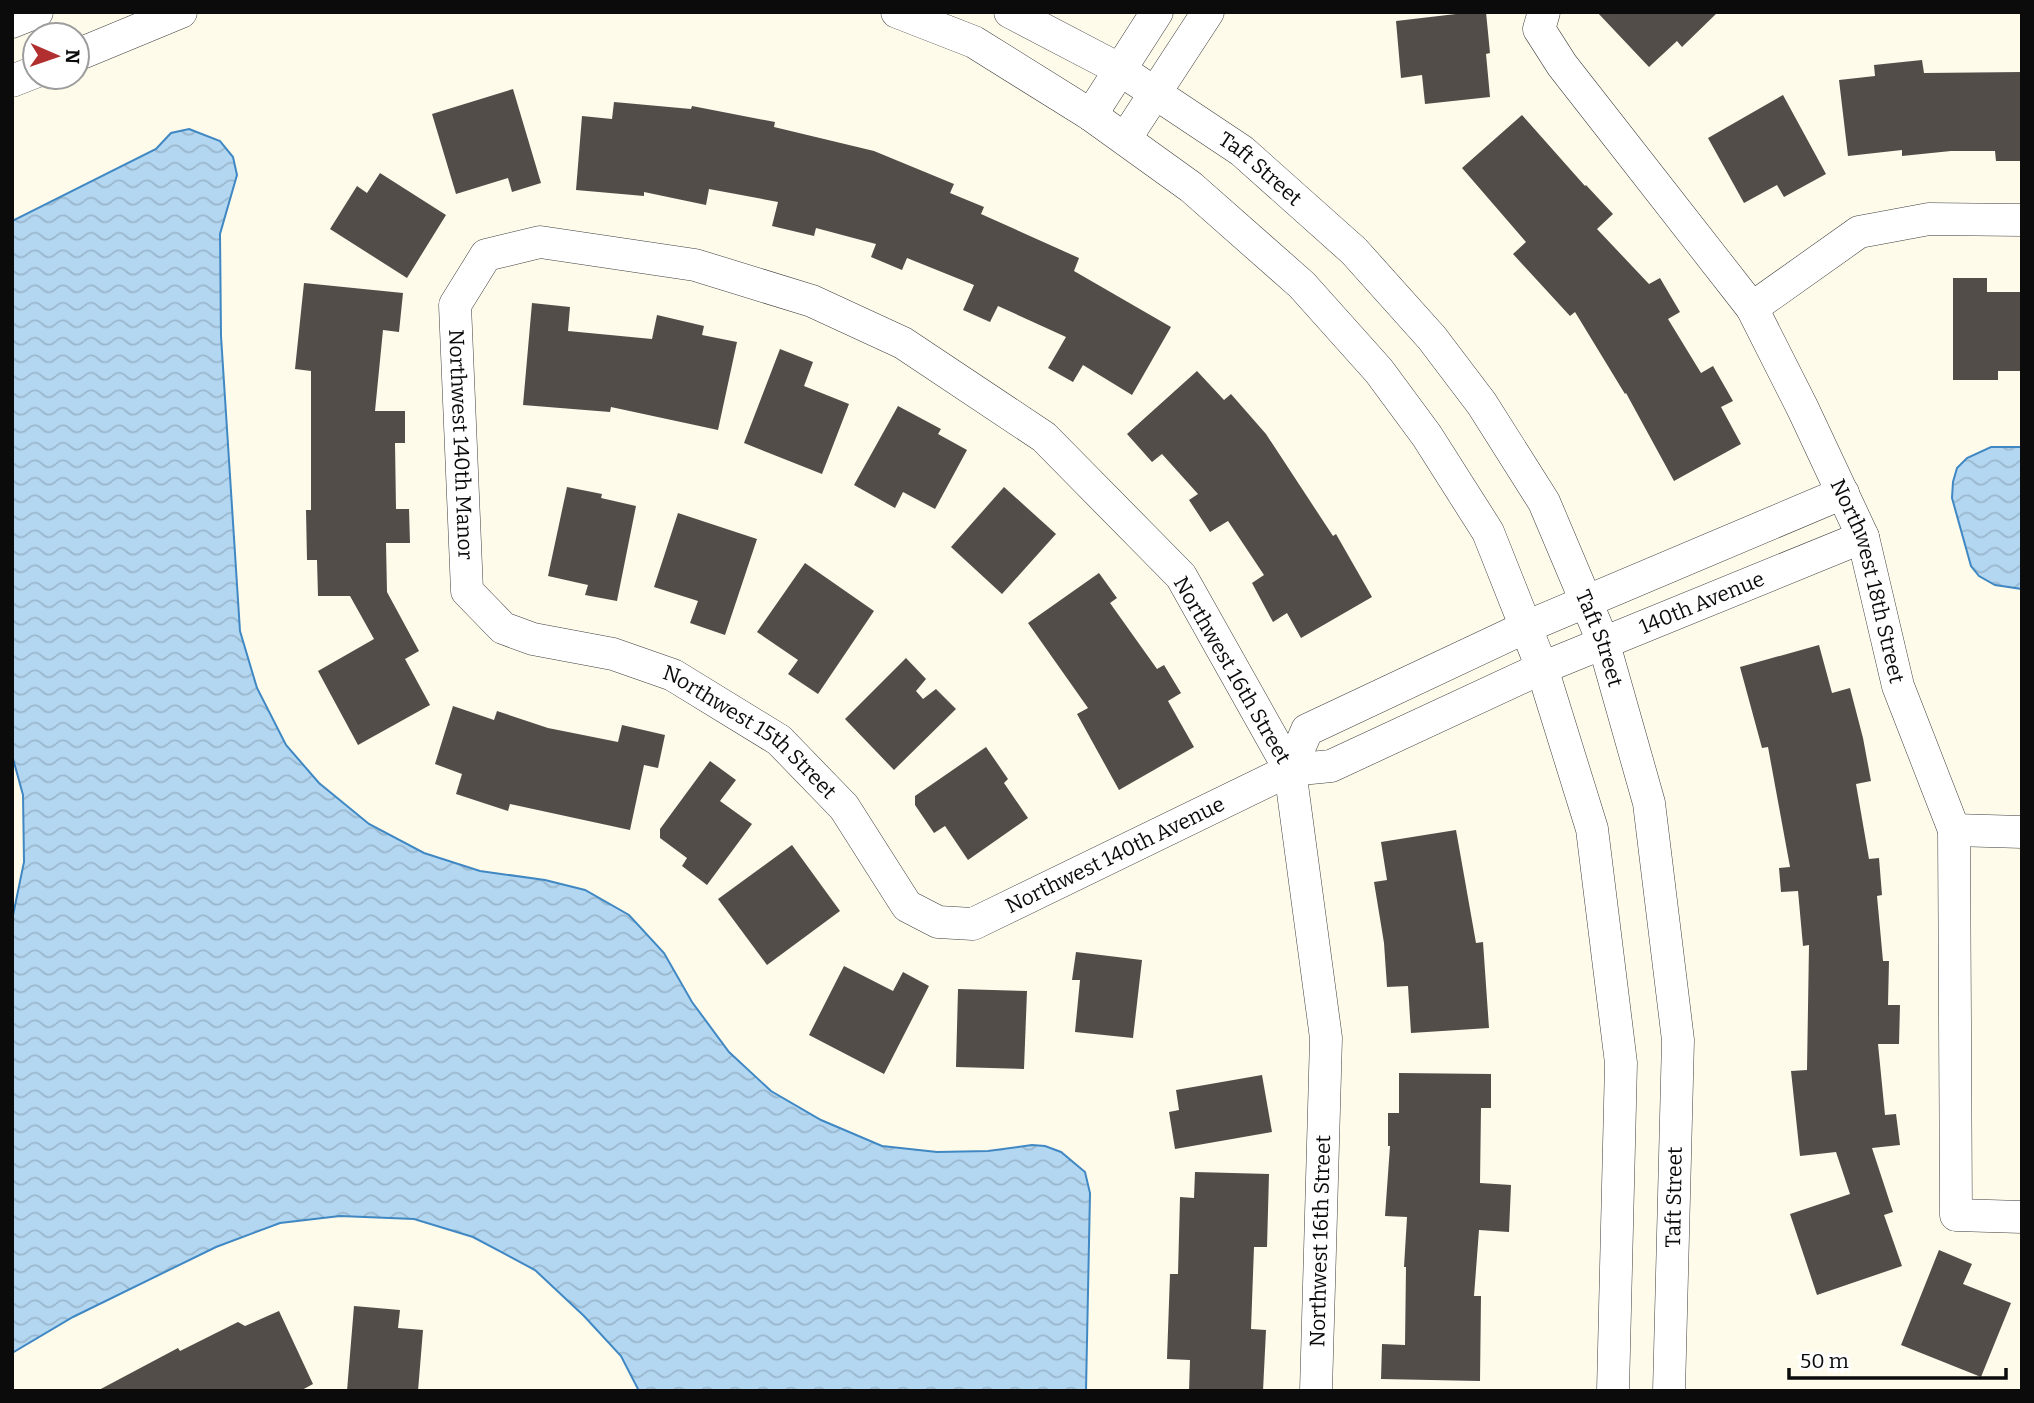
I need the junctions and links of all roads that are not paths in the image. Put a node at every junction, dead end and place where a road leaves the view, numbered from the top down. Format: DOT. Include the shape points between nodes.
graph roads {
  1 [pos="37,12"];
  2 [pos="181,12"];
  3 [pos="897,12"];
  4 [pos="1010,12"];
  5 [pos="1157,12"];
  6 [pos="1208,12"];
  7 [pos="1541,21"];
  8 [pos="12,22"];
  9 [pos="91,49"];
  10 [pos="1119,69"];
  11 [pos="1156,93"];
  12 [pos="1091,115"];
  13 [pos="1125,139"];
  14 [pos="2022,220"];
  15 [pos="486,255"];
  16 [pos="1752,307"];
  17 [pos="1843,493"];
  18 [pos="1863,537"];
  19 [pos="1586,602"];
  20 [pos="1526,627"];
  21 [pos="503,628"];
  22 [pos="1604,644"];
  23 [pos="1542,668"];
  24 [pos="1290,770"];
  25 [pos="1954,830"];
  26 [pos="2022,832"];
  27 [pos="937,922"];
  28 [pos="2022,1217"];
  29 [pos="1316,1391"];
  30 [pos="1613,1391"];
  31 [pos="1669,1391"];
  1 -- 8 [label="street"];
  2 -- 9 [label="street"];
  3 -- 12 [label="street" via="974,42"];
  4 -- 10 [label="street, Taft Street"];
  5 -- 10 [label="street"];
  6 -- 11 [label="street"];
  7 -- 16 [label="street, Northwest 18th Street" via="1562,65"];
  10 -- 11 [label="street, Taft Street"];
  10 -- 12 [label="street"];
  11 -- 13 [label="street"];
  11 -- 19 [label="street, Taft Street" via="1242,151 1354,251 1432,338 1482,404 1544,502"];
  12 -- 13 [label="street"];
  13 -- 20 [label="street" via="1191,187 1302,285 1379,371 1488,532"];
  14 -- 16 [label="street" via="1929,219 1859,232"];
  15 -- 21 [label="street, Northwest 140th Manor" via="455,305 467,591"];
  15 -- 24 [label="street, Northwest 16th Street" via="540,242 695,265 812,301 903,343 1044,437 1181,576"];
  16 -- 17 [label="street, Northwest 18th Street"];
  17 -- 18 [label="street, Northwest 18th Street"];
  17 -- 19 [label="street"];
  18 -- 22 [label="street, 140th Avenue"];
  18 -- 25 [label="street, Northwest 18th Street" via="1898,686"];
  19 -- 20 [label="street"];
  19 -- 22 [label="street, Taft Street"];
  20 -- 23 [label="street"];
  20 -- 24 [label="street" via="1307,730"];
  21 -- 27 [label="street, Northwest 15th Street" via="533,639 613,654 673,675 779,740 844,807 907,906"];
  22 -- 23 [label="street, 140th Avenue"];
  22 -- 31 [label="street, Taft Street" via="1649,803 1678,1040"];
  23 -- 24 [label="street, Northwest 140th Avenue" via="1331,766"];
  23 -- 30 [label="street" via="1592,829 1621,1063"];
  24 -- 27 [label="street, Northwest 140th Avenue" via="973,924"];
  24 -- 29 [label="street, Northwest 16th Street" via="1326,1038"];
  25 -- 26 [label="street"];
  25 -- 28 [label="street, Northwest 18th Street" via="1956,1214"];
}
